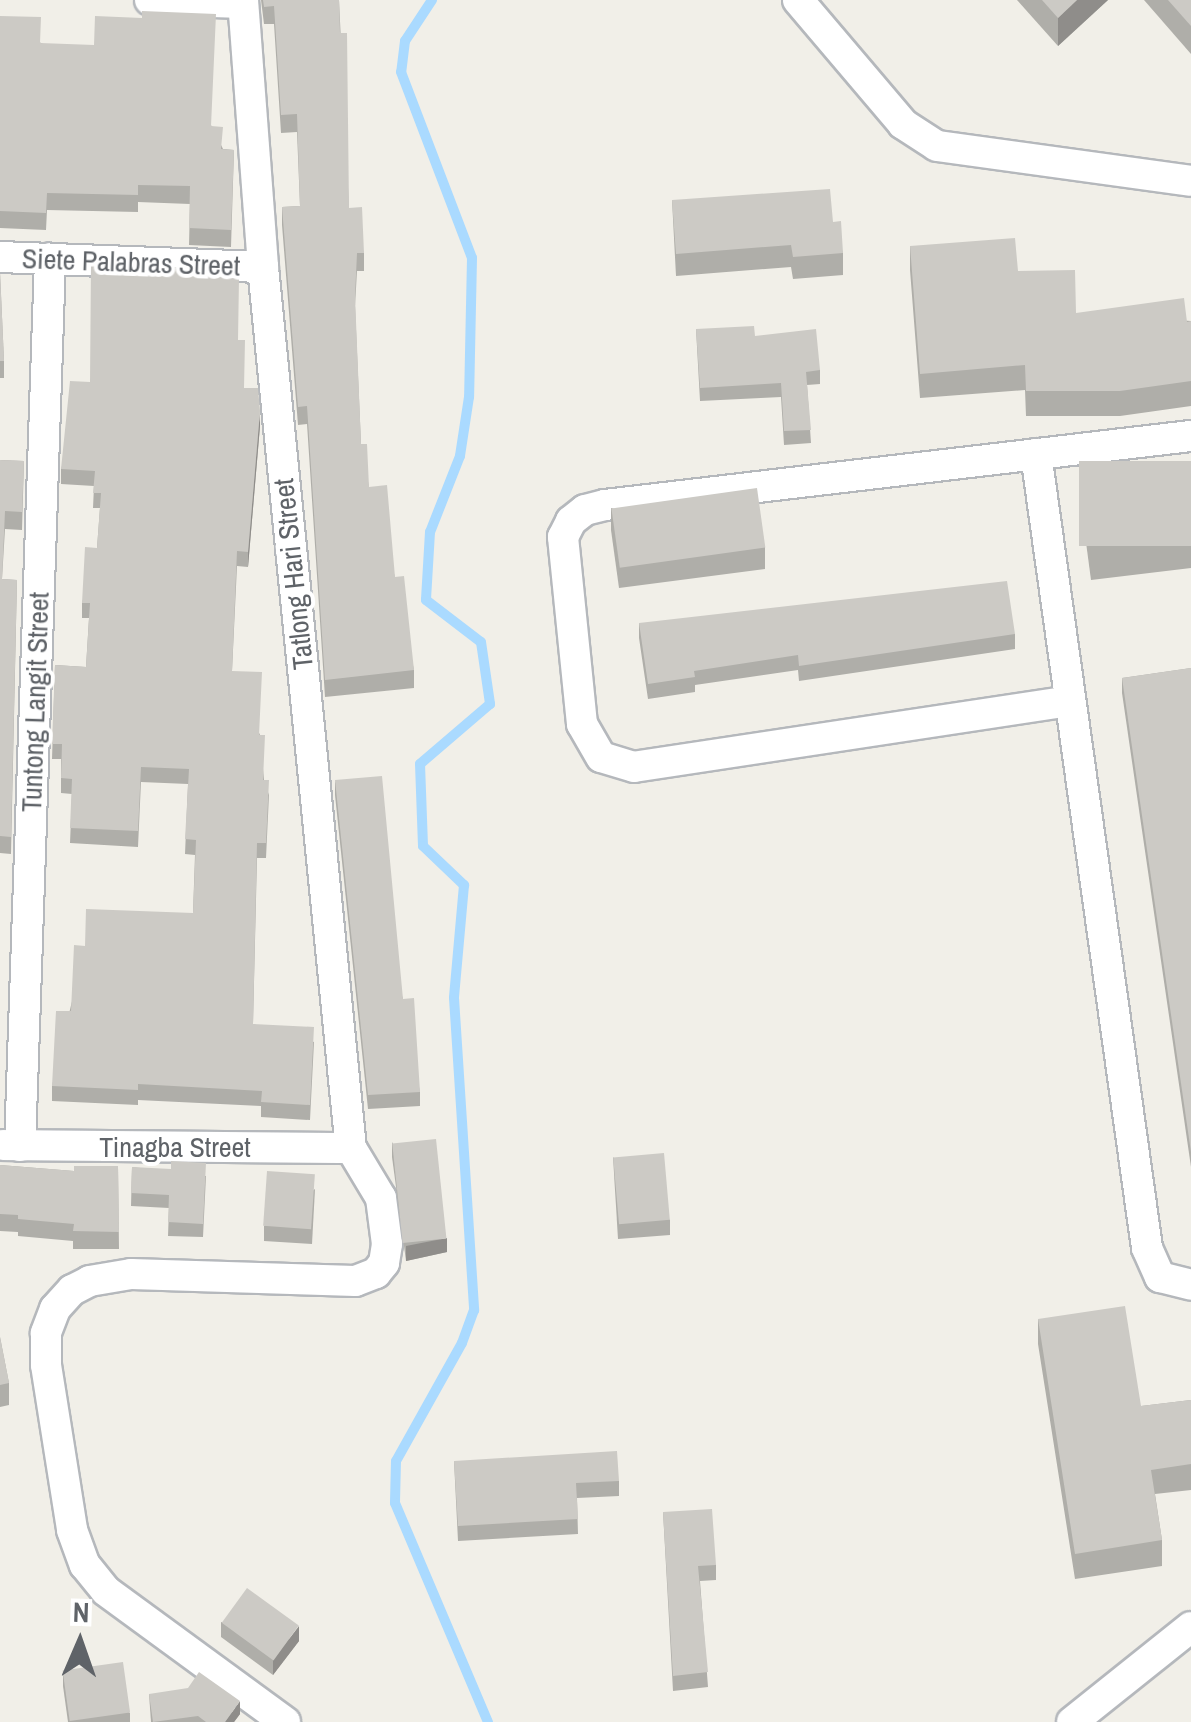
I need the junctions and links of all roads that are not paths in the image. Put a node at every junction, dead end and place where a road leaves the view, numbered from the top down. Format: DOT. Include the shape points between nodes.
graph roads {
  1 [pos="150,0"];
  2 [pos="798,0"];
  3 [pos="243,2"];
  4 [pos="1191,181"];
  5 [pos="0,257"];
  6 [pos="50,259"];
  7 [pos="262,267"];
  8 [pos="1191,436"];
  9 [pos="1036,454"];
  10 [pos="1070,701"];
  11 [pos="10,1145"];
  12 [pos="351,1148"];
  13 [pos="1191,1285"];
  14 [pos="1191,1627"];
  15 [pos="286,1722"];
  16 [pos="1072,1722"];
  1 -- 3 [label="street"];
  2 -- 4 [label="street" via="903,124 937,146"];
  3 -- 7 [label="street, Tatlong Hari Street"];
  5 -- 6 [label="street, Siete Palabras Street"];
  6 -- 7 [label="street, Siete Palabras Street"];
  6 -- 11 [label="street, Tuntong Langit Street"];
  7 -- 12 [label="street, Tatlong Hari Street"];
  8 -- 9 [label="street"];
  9 -- 10 [label="street"];
  9 -- 10 [label="street" via="584,510 563,538 582,724 601,757 634,767"];
  10 -- 13 [label="street" via="1147,1248 1160,1277"];
  11 -- 12 [label="street, Tinagba Street"];
  12 -- 15 [label="street" via="381,1198 388,1244 376,1274 332,1283 131,1274 90,1281 55,1309 46,1333 53,1422 72,1530 85,1565 106,1591"];
  14 -- 16 [label="street"];
}
